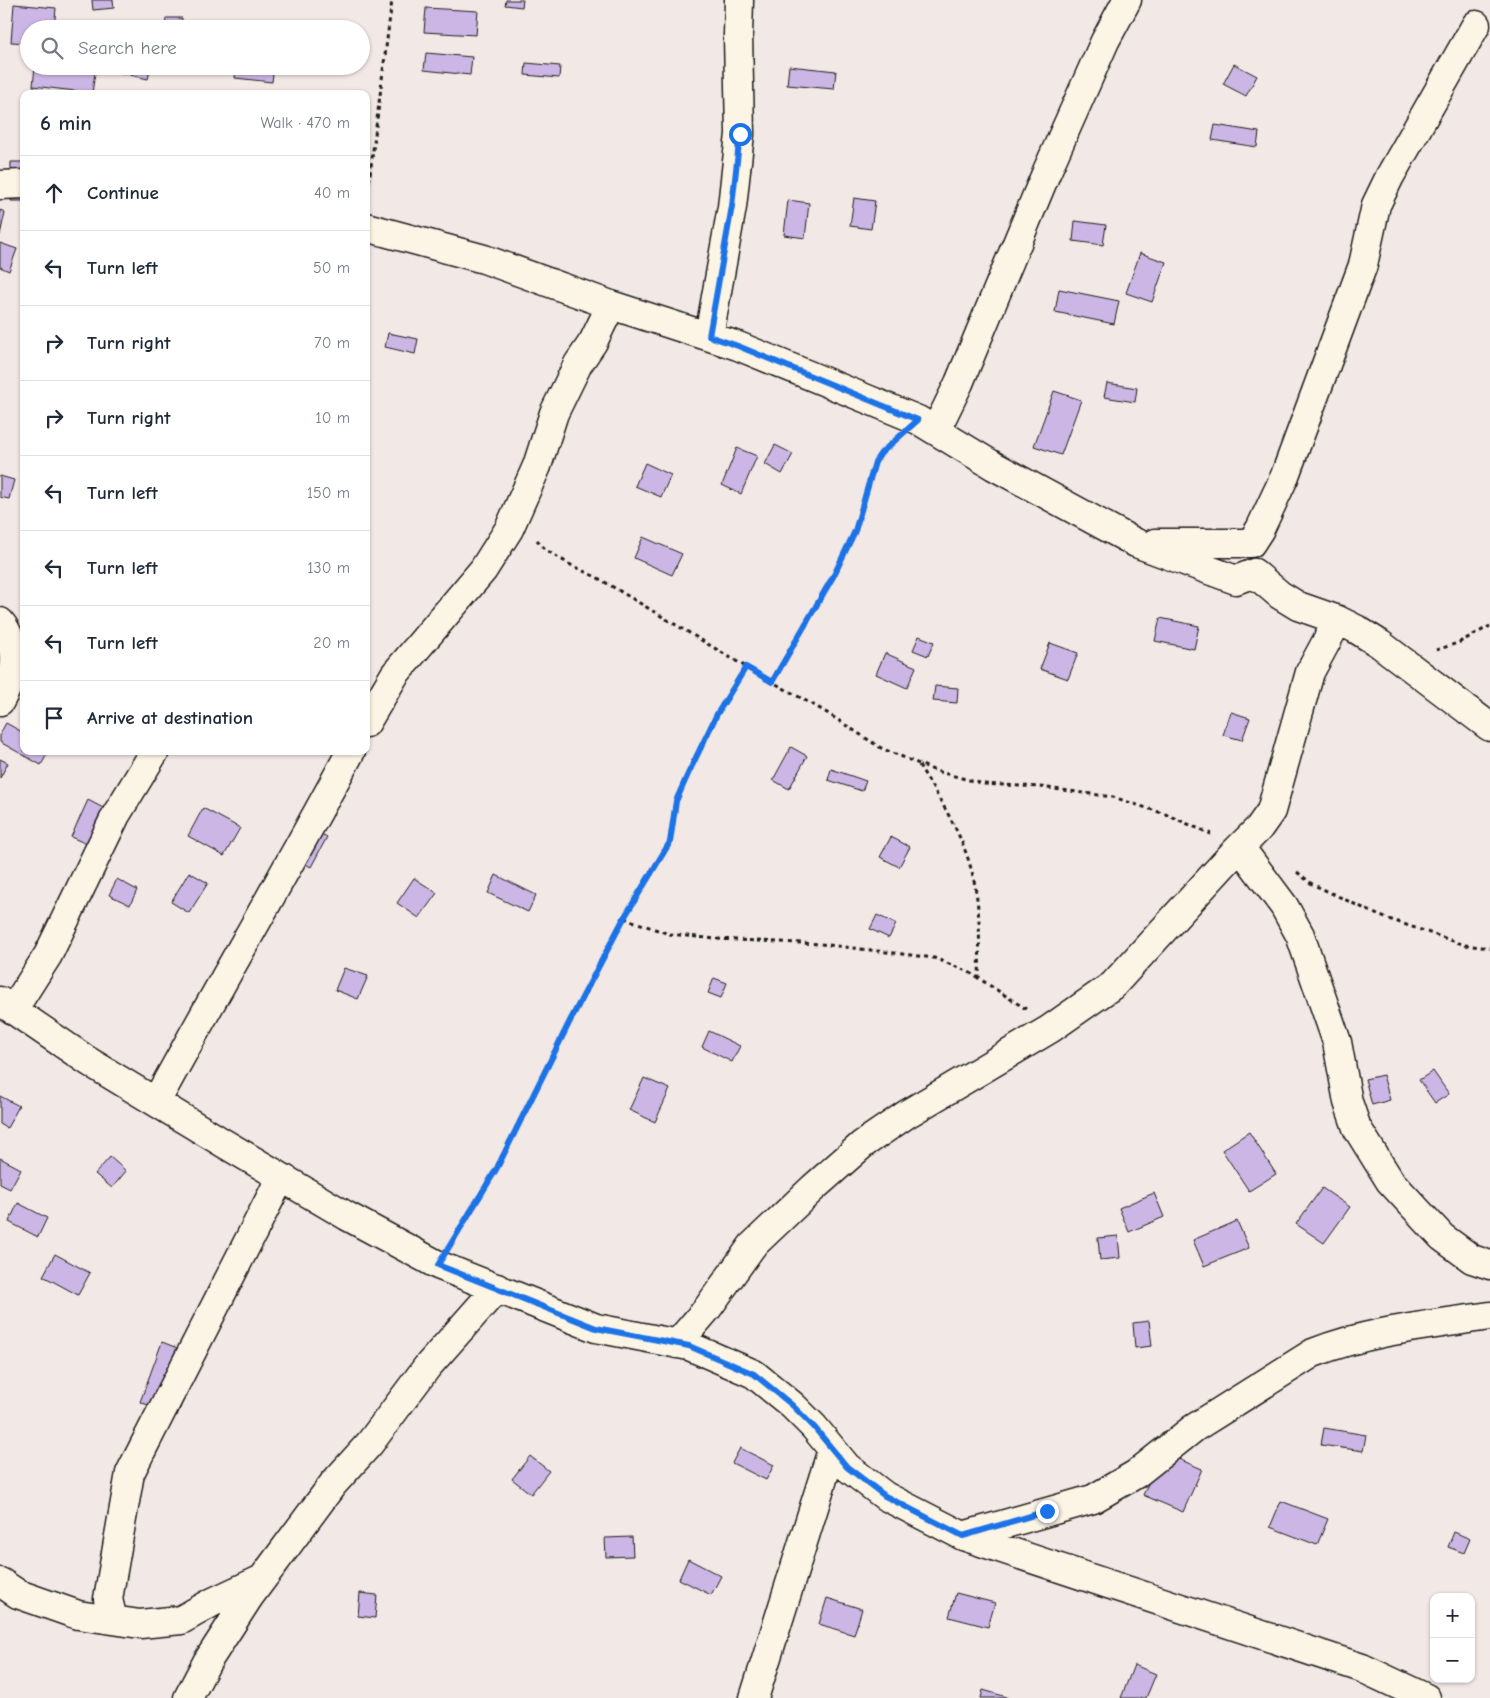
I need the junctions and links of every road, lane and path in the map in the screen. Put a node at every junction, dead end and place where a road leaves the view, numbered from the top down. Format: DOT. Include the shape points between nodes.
graph roads {
  1 [pos="392,0"];
  2 [pos="739,0"];
  3 [pos="1127,0"];
  4 [pos="1476,24"];
  5 [pos="370,183"];
  6 [pos="20,184"];
  7 [pos="0,185"];
  8 [pos="370,228"];
  9 [pos="611,305"];
  10 [pos="709,336"];
  11 [pos="927,425"];
  12 [pos="535,537"];
  13 [pos="1136,543"];
  14 [pos="1338,620"];
  15 [pos="0,622"];
  16 [pos="1490,626"];
  17 [pos="1402,660"];
  18 [pos="746,667"];
  19 [pos="772,682"];
  20 [pos="0,701"];
  21 [pos="370,717"];
  22 [pos="1490,727"];
  23 [pos="153,755"];
  24 [pos="349,755"];
  25 [pos="919,764"];
  26 [pos="1240,847"];
  27 [pos="1290,866"];
  28 [pos="624,918"];
  29 [pos="1490,948"];
  30 [pos="979,978"];
  31 [pos="7,1006"];
  32 [pos="1050,1029"];
  33 [pos="156,1102"];
  34 [pos="281,1177"];
  35 [pos="438,1265"];
  36 [pos="1490,1265"];
  37 [pos="497,1288"];
  38 [pos="1490,1316"];
  39 [pos="678,1344"];
  40 [pos="832,1450"];
  41 [pos="963,1536"];
  42 [pos="260,1580"];
  43 [pos="0,1582"];
  44 [pos="113,1620"];
  45 [pos="188,1698"];
  46 [pos="754,1698"];
  47 [pos="1426,1698"];
  1 -- 5 [label="path"];
  2 -- 10 [label="street" via="740,134 732,206"];
  3 -- 11 [label="street" via="1105,41 1047,171 959,383"];
  4 -- 13 [label="street" via="1376,205 1363,265 1284,478 1260,529 1250,543"];
  6 -- 7 [label="street"];
  8 -- 9 [label="street" via="484,258"];
  9 -- 10 [label="street"];
  9 -- 21 [label="street" via="554,414 538,466 509,529 483,570 395,674"];
  10 -- 11 [label="street"];
  11 -- 13 [label="street" via="994,466"];
  11 -- 19 [label="path" via="881,453 875,462 855,531 834,575"];
  12 -- 18 [label="path" via="546,550"];
  13 -- 14 [label="street" via="1236,580 1254,572 1280,596"];
  14 -- 17 [label="street"];
  14 -- 26 [label="street" via="1310,672 1271,811"];
  15 -- 20 [label="street" via="14,649 14,666 10,684"];
  16 -- 17 [label="path" via="1458,643"];
  17 -- 22 [label="street"];
  18 -- 19 [label="path"];
  18 -- 28 [label="path" via="717,714 676,801 670,842"];
  19 -- 25 [label="path" via="881,748"];
  23 -- 31 [label="street" via="116,815 48,955"];
  24 -- 33 [label="street"];
  25 -- 26 [label="path" via="984,784 1040,787 1112,797 1165,814"];
  25 -- 30 [label="path" via="953,822 968,857 976,897"];
  26 -- 32 [label="street" via="1112,985"];
  26 -- 36 [label="street" via="1284,906 1300,936 1337,1042 1348,1102 1357,1128 1390,1181 1442,1237 1472,1259"];
  27 -- 29 [label="path" via="1312,884 1380,916 1465,945"];
  28 -- 30 [label="path" via="669,934 821,944 934,958"];
  28 -- 35 [label="path" via="497,1168"];
  30 -- 32 [label="path" via="1030,1011"];
  31 -- 33 [label="street"];
  32 -- 39 [label="street" via="907,1114 863,1144 752,1246"];
  33 -- 34 [label="street"];
  34 -- 35 [label="street"];
  34 -- 44 [label="street" via="130,1473 108,1599"];
  35 -- 37 [label="street"];
  37 -- 39 [label="street" via="596,1328"];
  37 -- 42 [label="street" via="427,1367"];
  38 -- 41 [label="street" via="1397,1329 1313,1353 1194,1428 1136,1474 1093,1499"];
  39 -- 40 [label="street" via="754,1374 792,1405"];
  40 -- 41 [label="street" via="847,1467 885,1496"];
  40 -- 46 [label="street"];
  41 -- 47 [label="street" via="1362,1668"];
  42 -- 44 [label="street" via="181,1620 140,1624"];
  42 -- 45 [label="street" via="206,1662"];
  43 -- 44 [label="street" via="18,1594 78,1614"];
}
